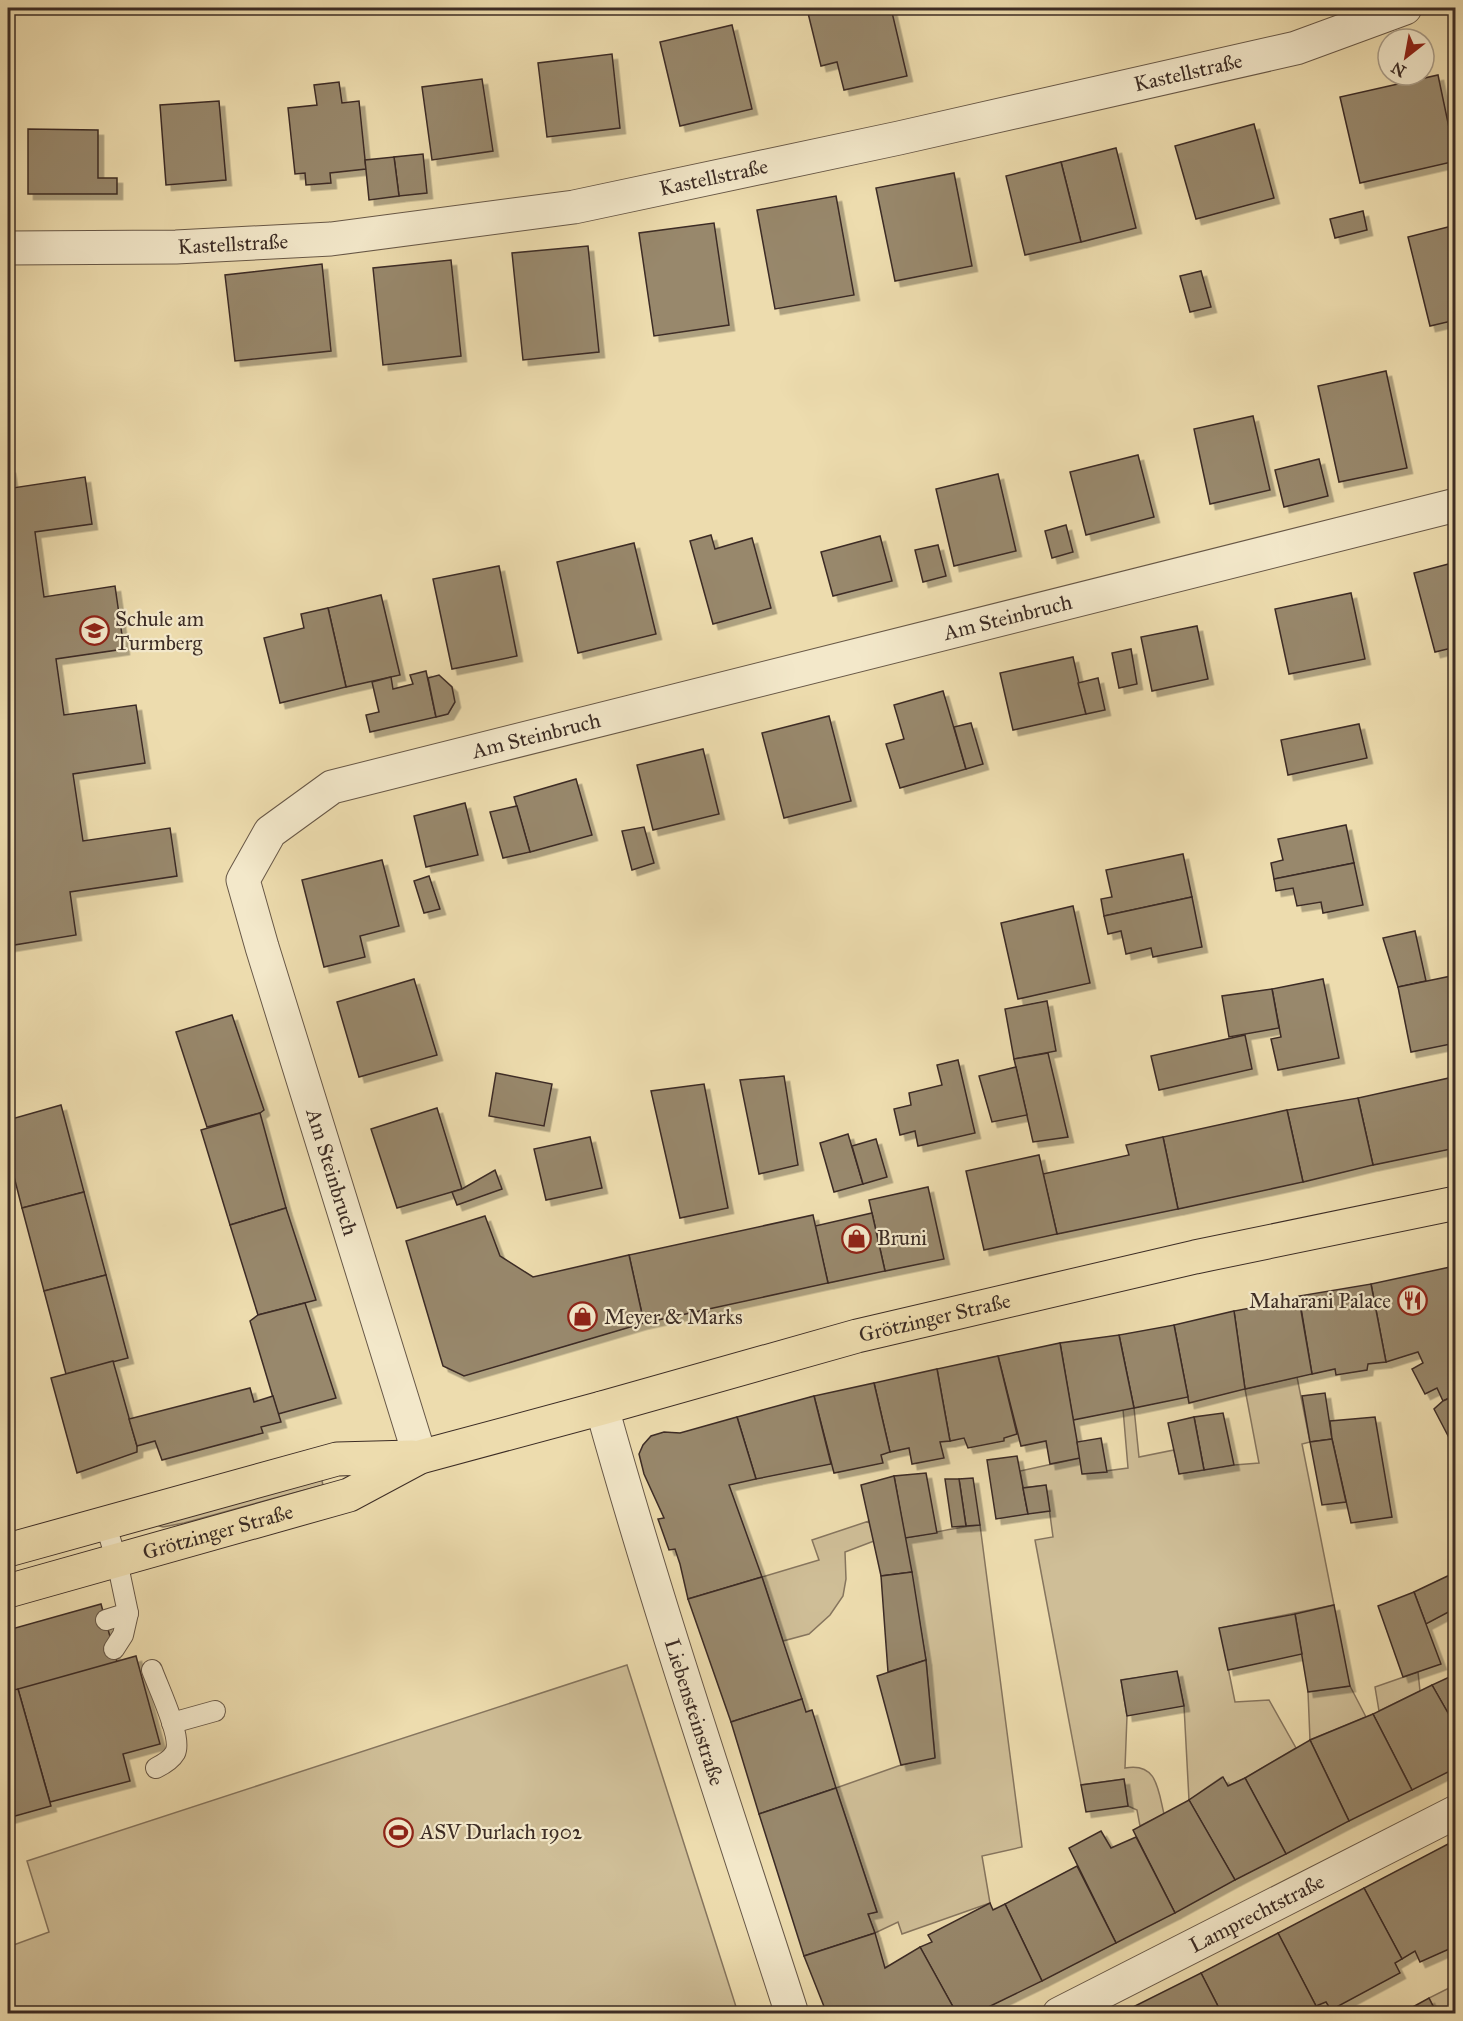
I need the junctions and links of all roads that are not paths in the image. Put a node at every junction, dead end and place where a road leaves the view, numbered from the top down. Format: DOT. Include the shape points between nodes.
graph roads {
  1 [pos="1405,8"];
  2 [pos="8,249"];
  3 [pos="1455,505"];
  4 [pos="1455,1203"];
  5 [pos="602,1408"];
  6 [pos="420,1457"];
  7 [pos="105,1523"];
  8 [pos="8,1550"];
  9 [pos="117,1561"];
  10 [pos="8,1591"];
  11 [pos="128,1613"];
  12 [pos="106,1620"];
  13 [pos="114,1649"];
  14 [pos="152,1670"];
  15 [pos="215,1711"];
  16 [pos="172,1723"];
  17 [pos="156,1768"];
  18 [pos="1455,1812"];
  19 [pos="792,2013"];
  20 [pos="1059,2013"];
  1 -- 2 [label="street, Kastellstraße" via="1296,48 574,207 331,239 176,247"];
  3 -- 6 [label="street, Am Steinbruch" via="332,787 270,832 243,880"];
  4 -- 5 [label="main road, Grötzinger Straße" via="1195,1257 857,1336"];
  5 -- 6 [label="main road, Grötzinger Straße"];
  5 -- 19 [label="street, Liebensteinstraße" via="640,1540"];
  6 -- 7 [label="main road, Grötzinger Straße" via="337,1459"];
  6 -- 9 [label="main road, Grötzinger Straße" via="349,1495"];
  7 -- 8 [label="main road, Grötzinger Straße"];
  7 -- 9 [label="lane"];
  9 -- 10 [label="main road, Grötzinger Straße"];
  9 -- 11 [label="lane"];
  11 -- 12 [label="lane"];
  11 -- 13 [label="lane" via="123,1635"];
  14 -- 16 [label="lane"];
  15 -- 16 [label="lane"];
  16 -- 17 [label="lane" via="175,1754"];
  18 -- 20 [label="street, Lamprechtstraße"];
}
